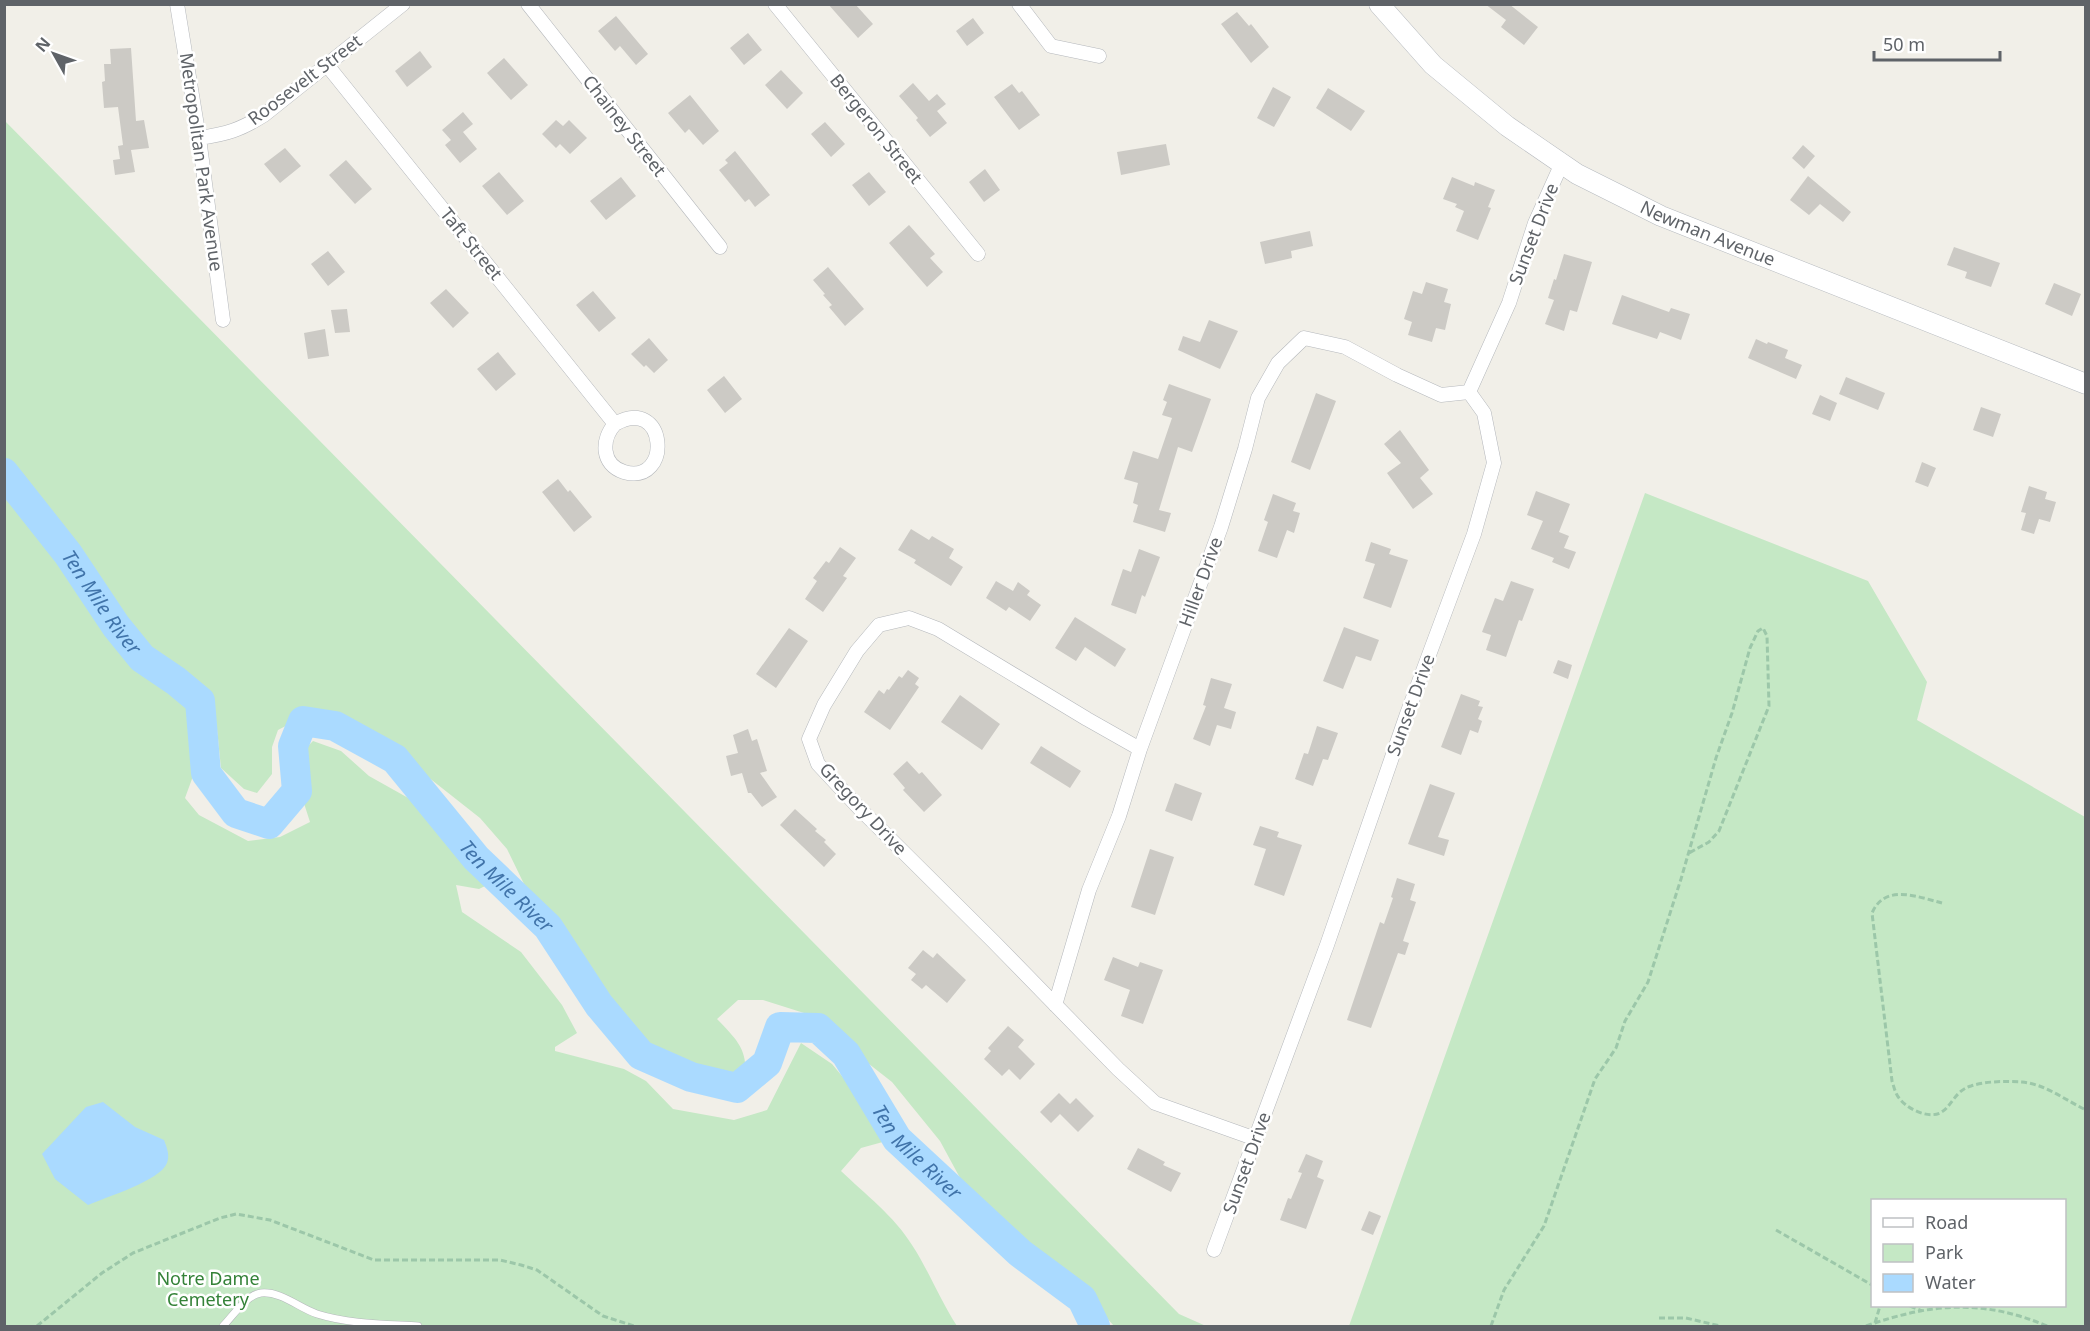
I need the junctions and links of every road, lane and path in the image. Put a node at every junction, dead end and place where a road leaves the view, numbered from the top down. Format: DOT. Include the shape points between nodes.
graph roads {
  1 [pos="177,4"];
  2 [pos="403,4"];
  3 [pos="528,4"];
  4 [pos="775,4"];
  5 [pos="1018,4"];
  6 [pos="1379,4"];
  7 [pos="1099,56"];
  8 [pos="327,65"];
  9 [pos="199,138"];
  10 [pos="1562,163"];
  11 [pos="720,247"];
  12 [pos="978,254"];
  13 [pos="223,320"];
  14 [pos="2085,384"];
  15 [pos="1469,392"];
  16 [pos="615,424"];
  17 [pos="1140,749"];
  18 [pos="1689,853"];
  19 [pos="1942,903"];
  20 [pos="1055,1005"];
  21 [pos="2085,1110"];
  22 [pos="1256,1140"];
  23 [pos="1776,1230"];
  24 [pos="1214,1250"];
  25 [pos="1871,1284"];
  26 [pos="1879,1307"];
  27 [pos="1914,1307"];
  28 [pos="1948,1307"];
  29 [pos="1974,1307"];
  30 [pos="1922,1311"];
  31 [pos="1659,1318"];
  32 [pos="1875,1323"];
  33 [pos="36,1326"];
  34 [pos="223,1326"];
  35 [pos="418,1326"];
  36 [pos="634,1326"];
  37 [pos="1491,1326"];
  38 [pos="1720,1326"];
  39 [pos="1866,1326"];
  40 [pos="2047,1326"];
  1 -- 9 [label="street, Metropolitan Park Avenue"];
  2 -- 8 [label="street, Roosevelt Street"];
  3 -- 11 [label="street, Chainey Street"];
  4 -- 12 [label="street, Bergeron Street"];
  5 -- 7 [label="street" via="1051,46"];
  6 -- 10 [label="main road, Newman Avenue" via="1433,65 1506,126"];
  8 -- 9 [label="street, Roosevelt Street" via="245,127"];
  8 -- 16 [label="street, Taft Street"];
  9 -- 13 [label="street, Metropolitan Park Avenue"];
  10 -- 14 [label="main road, Newman Avenue" via="1661,216"];
  10 -- 15 [label="street, Sunset Drive" via="1535,223 1509,303"];
  15 -- 17 [label="street, Hiller Drive" via="1441,395 1345,347 1304,338 1278,363 1258,398 1221,527"];
  15 -- 22 [label="street, Sunset Drive" via="1484,413 1494,464 1470,544"];
  16 -- 16 [label="street" via="623,419 639,419 654,429 658,437 657,456 645,470 626,472 610,462 604,446"];
  17 -- 20 [label="street, Hiller Drive" via="1119,816 1089,890"];
  17 -- 20 [label="street, Gregory Drive" via="938,629 909,618 879,625 857,651 824,705 809,739 818,764"];
  18 -- 18 [label="path" via="1750,648 1763,628 1767,636 1767,712 1719,831"];
  18 -- 37 [label="path" via="1648,982 1625,1021 1616,1048 1595,1080 1544,1226 1510,1278"];
  19 -- 21 [label="path" via="1896,894 1881,899 1872,913 1892,1081 1898,1097 1922,1113 1936,1114 1971,1086 2022,1082 2040,1086"];
  20 -- 22 [label="street, Gregory Drive" via="1155,1103"];
  22 -- 24 [label="street, Sunset Drive"];
  23 -- 25 [label="path"];
  26 -- 32 [label="path"];
  27 -- 30 [label="path"];
  28 -- 30 [label="path"];
  29 -- 40 [label="path"];
  30 -- 32 [label="path"];
  31 -- 38 [label="path" via="1686,1318"];
  32 -- 39 [label="path"];
  33 -- 36 [label="path" via="133,1253 236,1214 270,1220 374,1260 500,1260 521,1265 537,1270 603,1316"];
  34 -- 35 [label="lane" via="247,1301 262,1293 342,1319"];
}
